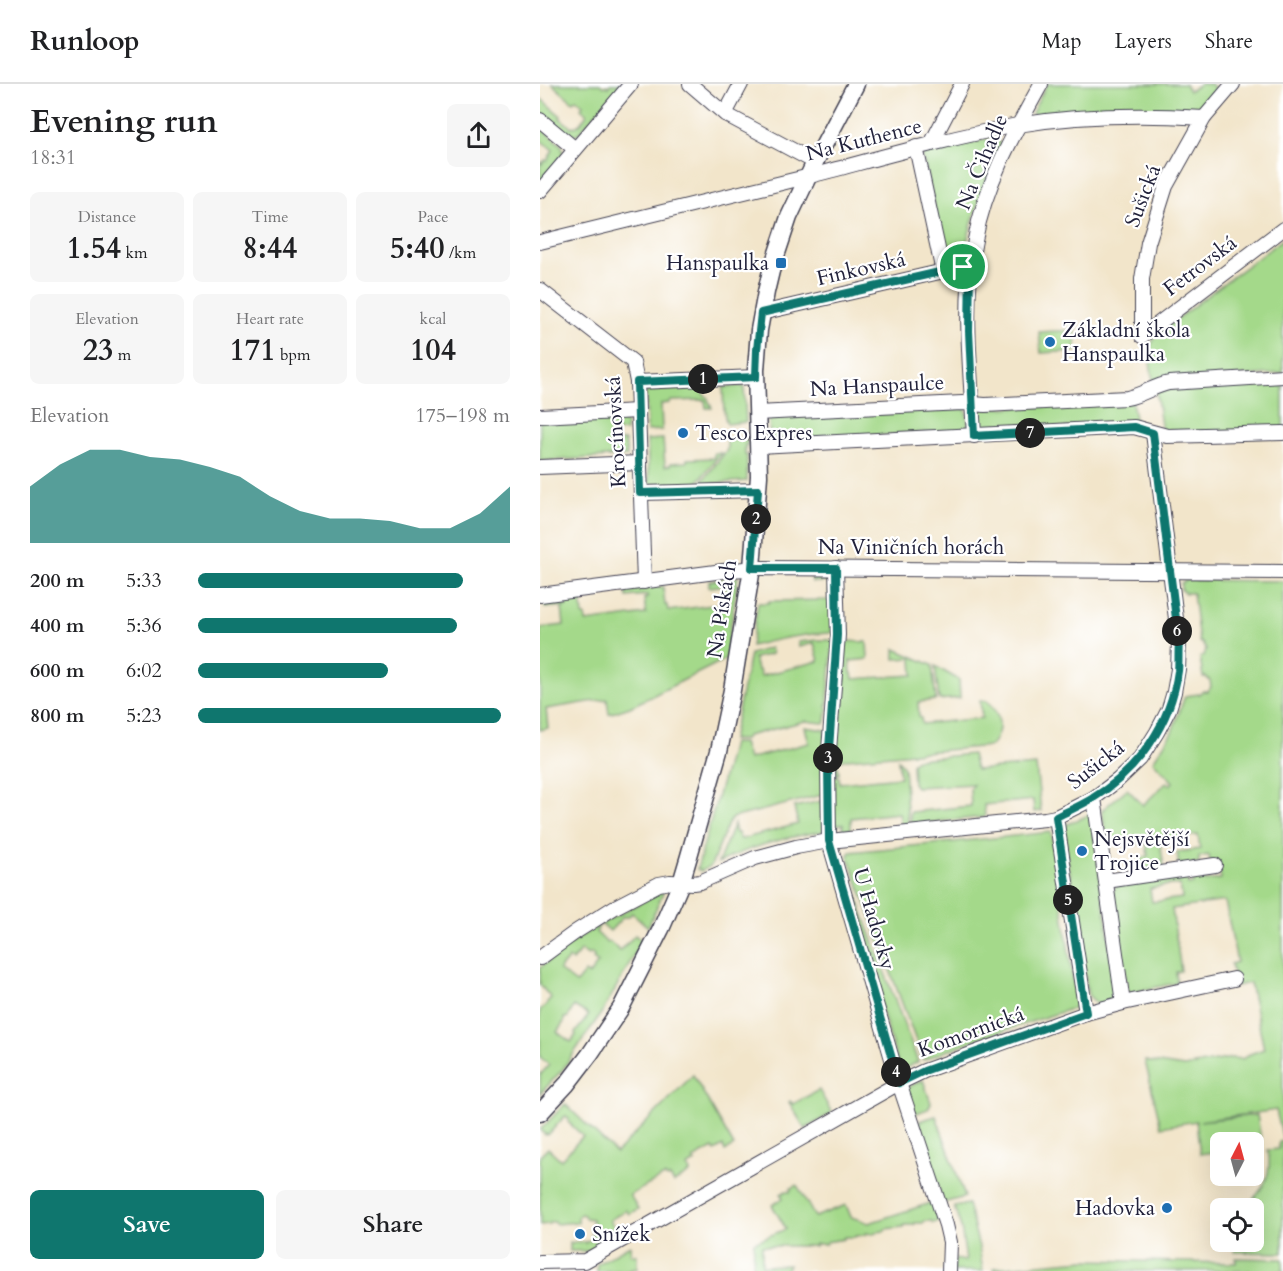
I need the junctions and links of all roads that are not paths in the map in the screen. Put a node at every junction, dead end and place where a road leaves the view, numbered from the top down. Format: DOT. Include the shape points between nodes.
graph roads {
  1 [pos="632,84"];
  2 [pos="690,84"];
  3 [pos="741,84"];
  4 [pos="856,84"];
  5 [pos="962,84"];
  6 [pos="1041,84"];
  7 [pos="1230,85"];
  8 [pos="725,114"];
  9 [pos="1204,118"];
  10 [pos="540,120"];
  11 [pos="1018,125"];
  12 [pos="931,144"];
  13 [pos="916,147"];
  14 [pos="575,149"];
  15 [pos="811,169"];
  16 [pos="540,191"];
  17 [pos="1283,229"];
  18 [pos="540,242"];
  19 [pos="970,265"];
  20 [pos="943,272"];
  21 [pos="540,290"];
  22 [pos="761,313"];
  23 [pos="1142,336"];
  24 [pos="1283,376"];
  25 [pos="756,377"];
  26 [pos="637,382"];
  27 [pos="972,404"];
  28 [pos="638,411"];
  29 [pos="757,414"];
  30 [pos="540,416"];
  31 [pos="1153,433"];
  32 [pos="1283,433"];
  33 [pos="974,436"];
  34 [pos="758,446"];
  35 [pos="640,463"];
  36 [pos="540,467"];
  37 [pos="758,490"];
  38 [pos="640,493"];
  39 [pos="752,568"];
  40 [pos="836,568"];
  41 [pos="1170,570"];
  42 [pos="1283,572"];
  43 [pos="644,582"];
  44 [pos="540,595"];
  45 [pos="1094,798"];
  46 [pos="1056,817"];
  47 [pos="829,841"];
  48 [pos="1215,865"];
  49 [pos="1106,882"];
  50 [pos="681,883"];
  51 [pos="540,958"];
  52 [pos="1234,979"];
  53 [pos="1123,1003"];
  54 [pos="1086,1013"];
  55 [pos="899,1083"];
  56 [pos="540,1113"];
  57 [pos="540,1262"];
  58 [pos="585,1266"];
  59 [pos="949,1271"];
  1 -- 14 [label="street"];
  2 -- 8 [label="street"];
  3 -- 8 [label="street"];
  4 -- 15 [label="street, Na Pískách"];
  5 -- 12 [label="street"];
  6 -- 11 [label="street, Na Čihadle"];
  7 -- 9 [label="street, Sušická"];
  8 -- 15 [label="street"];
  9 -- 11 [label="street, Na Kuthence" via="1115,116"];
  9 -- 23 [label="street, Sušická" via="1166,186 1148,243 1142,279"];
  10 -- 14 [label="street"];
  11 -- 12 [label="street, Na Kuthence"];
  11 -- 19 [label="street, Na Čihadle" via="992,180"];
  12 -- 13 [label="street, Na Kuthence"];
  13 -- 15 [label="street, Na Kuthence"];
  13 -- 20 [label="street"];
  14 -- 16 [label="street"];
  15 -- 18 [label="street, Na Kuthence"];
  15 -- 22 [label="street, Na Pískách" via="780,242"];
  17 -- 23 [label="street, Fetrovská"];
  19 -- 20 [label="street, Finkovská"];
  19 -- 27 [label="street, Na Čihadle"];
  20 -- 22 [label="street, Finkovská"];
  21 -- 26 [label="street, Krocínovská" via="633,362"];
  22 -- 25 [label="street, Na Pískách"];
  24 -- 27 [label="street, Na Hanspaulce" via="1165,384 1127,398"];
  25 -- 26 [label="street"];
  25 -- 29 [label="street, Na Pískách"];
  26 -- 28 [label="street, Krocínovská"];
  27 -- 29 [label="street, Na Hanspaulce"];
  27 -- 33 [label="street, Na Čihadle"];
  28 -- 30 [label="street"];
  28 -- 35 [label="street, Krocínovská"];
  29 -- 34 [label="street, Na Pískách"];
  31 -- 32 [label="street"];
  31 -- 33 [label="street" via="1134,427"];
  31 -- 41 [label="street, Sušická"];
  33 -- 34 [label="street"];
  34 -- 37 [label="street, Na Pískách"];
  35 -- 36 [label="street"];
  35 -- 38 [label="street, Krocínovská"];
  37 -- 38 [label="street"];
  37 -- 39 [label="street, Na Pískách"];
  38 -- 43 [label="street, Krocínovská"];
  39 -- 40 [label="street, Na Viničních horách"];
  39 -- 43 [label="street, Na Viničních horách"];
  39 -- 50 [label="street, Na Pískách" via="719,751"];
  40 -- 41 [label="street, Na Viničních horách"];
  40 -- 47 [label="street, U Hadovky"];
  41 -- 42 [label="street, Na Viničních horách"];
  41 -- 45 [label="street, Sušická" via="1179,643 1169,709 1140,759"];
  43 -- 44 [label="street, Na Viničních horách"];
  45 -- 46 [label="street, Sušická"];
  45 -- 49 [label="street"];
  46 -- 47 [label="street, Sušická"];
  46 -- 54 [label="street"];
  47 -- 50 [label="street, Sušická" via="755,858 700,882"];
  47 -- 55 [label="street, U Hadovky"];
  48 -- 49 [label="street"];
  49 -- 53 [label="street"];
  50 -- 51 [label="street, Sušická" via="659,884 649,889 577,931"];
  50 -- 56 [label="street, Na Pískách" via="621,1008 567,1084"];
  52 -- 53 [label="street, Komornická"];
  53 -- 54 [label="street, Komornická"];
  54 -- 55 [label="street, Komornická"];
  55 -- 58 [label="street, Komornická"];
  55 -- 59 [label="street, U Hadovky" via="941,1206 950,1242"];
  57 -- 58 [label="street"];
}
